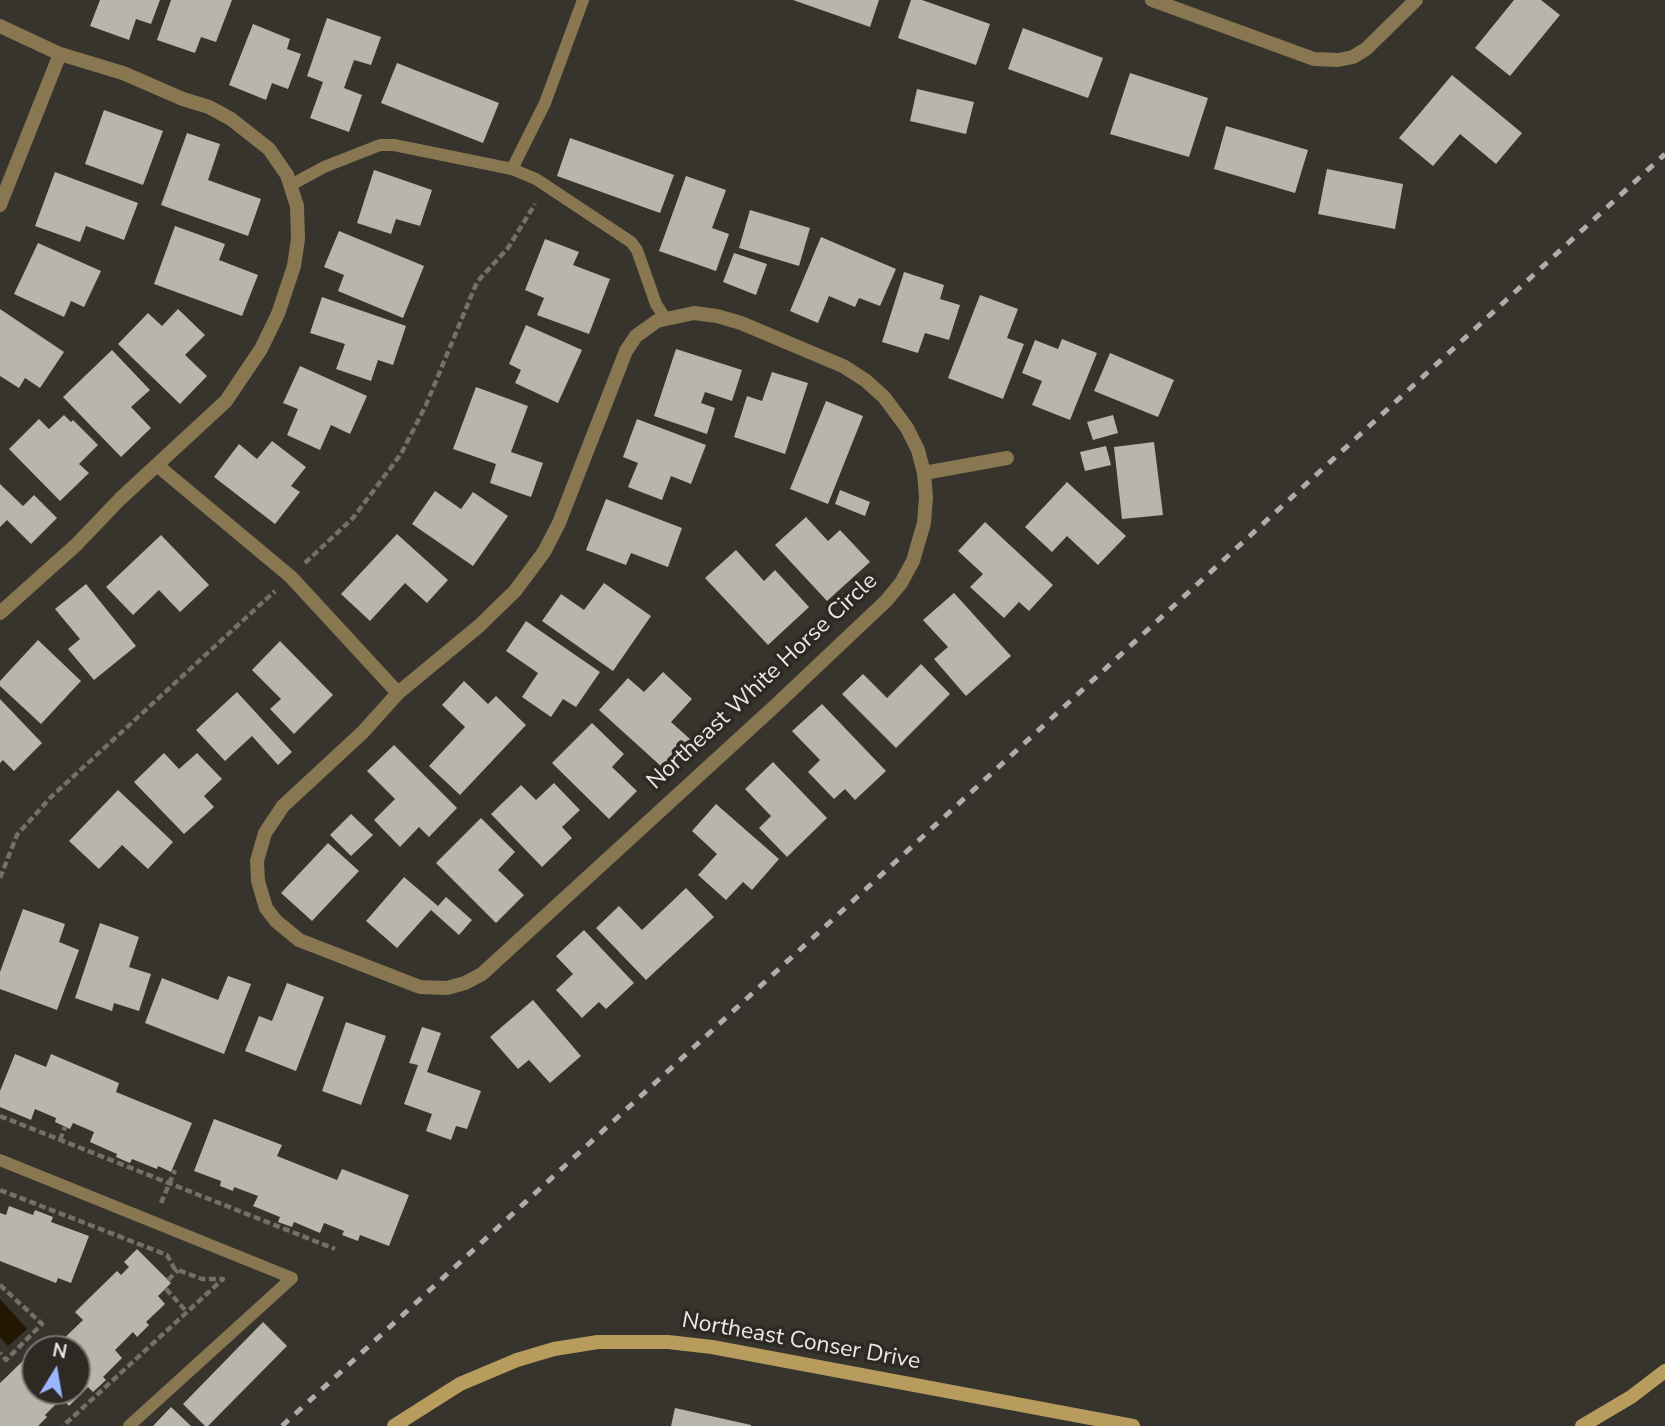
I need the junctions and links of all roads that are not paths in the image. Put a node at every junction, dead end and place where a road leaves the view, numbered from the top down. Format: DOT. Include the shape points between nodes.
graph roads {
  1 [pos="583,0"];
  2 [pos="1152,0"];
  3 [pos="1416,0"];
  4 [pos="0,26"];
  5 [pos="60,54"];
  6 [pos="512,169"];
  7 [pos="291,185"];
  8 [pos="0,205"];
  9 [pos="665,318"];
  10 [pos="1007,458"];
  11 [pos="158,466"];
  12 [pos="924,473"];
  13 [pos="0,613"];
  14 [pos="398,693"];
  15 [pos="0,1160"];
  16 [pos="1665,1371"];
  17 [pos="1127,1425"];
  18 [pos="130,1426"];
  19 [pos="394,1426"];
  20 [pos="1582,1426"];
  1 -- 6 [label="lane" via="545,103"];
  2 -- 3 [label="street" via="1314,59 1338,60 1366,49"];
  4 -- 5 [label="street"];
  5 -- 7 [label="street" via="122,73 231,119 269,149"];
  5 -- 8 [label="street"];
  6 -- 7 [label="lane" via="380,145"];
  6 -- 9 [label="lane" via="536,179 631,242"];
  7 -- 11 [label="street" via="298,239 278,314 226,401"];
  9 -- 12 [label="street, Northeast White Horse Circle" via="694,313 717,316 843,366 884,397 907,428"];
  9 -- 14 [label="street, Northeast White Horse Circle" via="636,336 626,351 544,552 515,591 479,626"];
  10 -- 12 [label="street"];
  11 -- 13 [label="street"];
  11 -- 14 [label="street" via="291,577"];
  12 -- 14 [label="street, Northeast White Horse Circle" via="924,523 913,561 886,601 482,974 447,988 406,983 299,940 266,908 258,881 257,861 265,833 283,806"];
  15 -- 18 [label="lane" via="292,1278"];
  16 -- 20 [label="street"];
  17 -- 19 [label="street, Northeast Conser Drive" via="712,1347 598,1342 517,1360 460,1384"];
}
